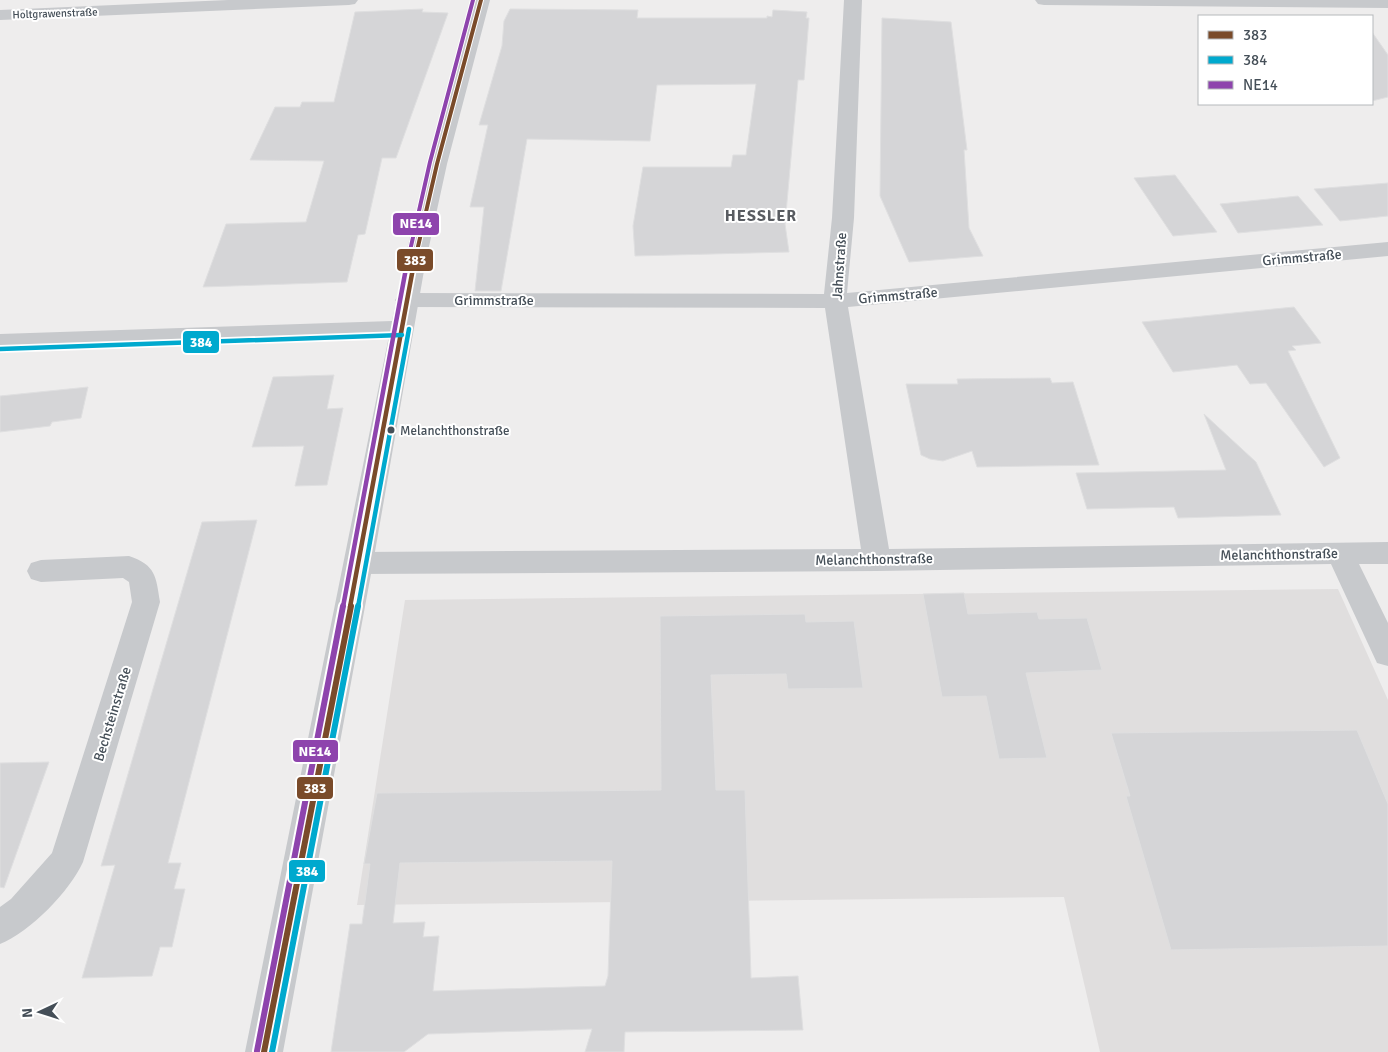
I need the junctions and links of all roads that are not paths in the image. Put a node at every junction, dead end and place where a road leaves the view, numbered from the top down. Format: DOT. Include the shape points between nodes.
graph roads {
  1 [pos="349,0"];
  2 [pos="481,0"];
  3 [pos="852,0"];
  4 [pos="1044,0"];
  5 [pos="1236,1"];
  6 [pos="1388,3"];
  7 [pos="0,15"];
  8 [pos="1388,249"];
  9 [pos="836,301"];
  10 [pos="405,314"];
  11 [pos="0,342"];
  12 [pos="1340,553"];
  13 [pos="1388,553"];
  14 [pos="877,560"];
  15 [pos="359,562"];
  16 [pos="41,571"];
  17 [pos="1388,654"];
  18 [pos="0,927"];
  19 [pos="264,1052"];
  1 -- 7 [label="street, Holtgrawenstraße"];
  2 -- 10 [label="street" via="433,183"];
  3 -- 9 [label="street, Jahnstraße" via="843,218"];
  4 -- 5 [label="street"];
  5 -- 6 [label="street"];
  8 -- 9 [label="street, Grimmstraße"];
  9 -- 10 [label="street, Grimmstraße"];
  9 -- 14 [label="street, Jahnstraße"];
  10 -- 11 [label="street, Grimmstraße"];
  10 -- 15 [label="street"];
  12 -- 13 [label="street, Melanchthonstraße"];
  12 -- 14 [label="street, Melanchthonstraße"];
  12 -- 17 [label="street"];
  14 -- 15 [label="street, Melanchthonstraße"];
  15 -- 19 [label="street"];
  16 -- 18 [label="street, Bechsteinstraße" via="129,567 142,577 146,602 66,862 23,912"];
}
